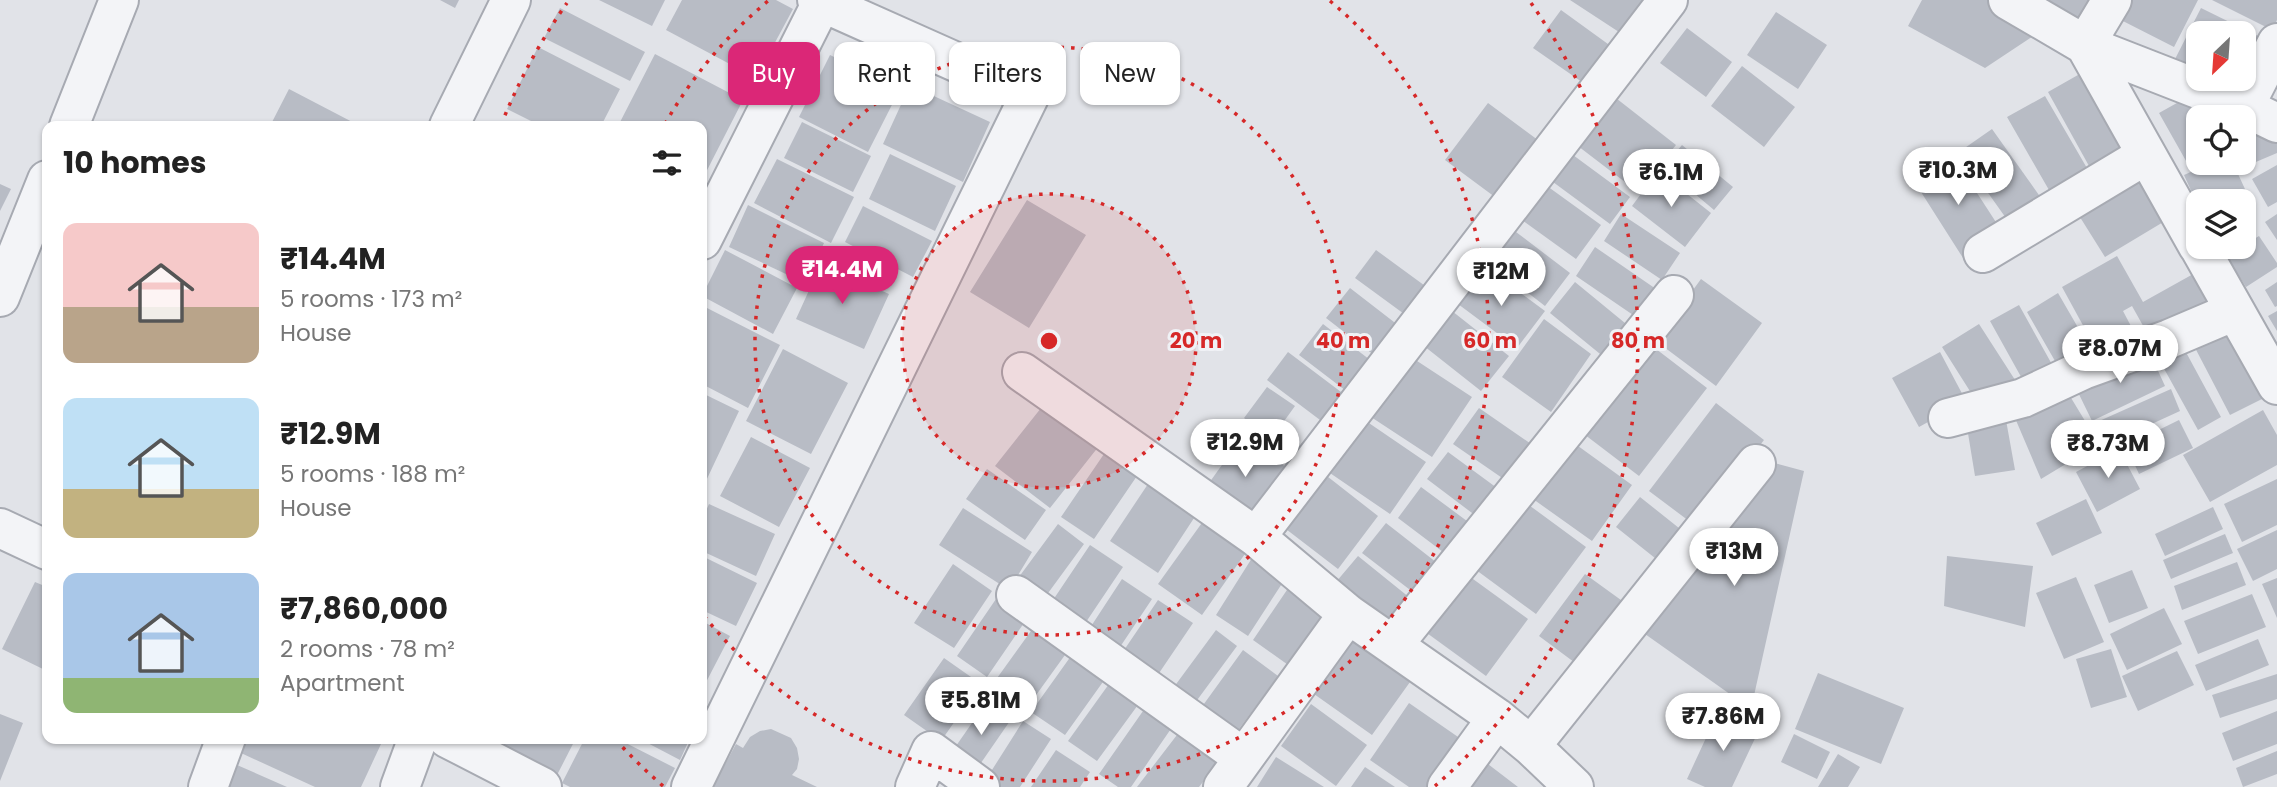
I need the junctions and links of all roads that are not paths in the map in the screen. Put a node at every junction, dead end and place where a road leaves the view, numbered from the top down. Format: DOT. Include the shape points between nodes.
graph roads {
  1 [pos="120,0"];
  2 [pos="511,0"];
  3 [pos="1668,0"];
  4 [pos="2008,0"];
  5 [pos="2112,0"];
  6 [pos="820,1"];
  7 [pos="2277,43"];
  8 [pos="2085,45"];
  9 [pos="2261,115"];
  10 [pos="71,121"];
  11 [pos="451,121"];
  12 [pos="2146,155"];
  13 [pos="42,193"];
  14 [pos="2186,225"];
  15 [pos="707,230"];
  16 [pos="1983,253"];
  17 [pos="2205,259"];
  18 [pos="1674,295"];
  19 [pos="0,298"];
  20 [pos="2235,311"];
  21 [pos="1022,372"];
  22 [pos="2277,386"];
  23 [pos="1948,418"];
  24 [pos="1756,464"];
  25 [pos="0,528"];
  26 [pos="1256,537"];
  27 [pos="42,548"];
  28 [pos="1016,596"];
  29 [pos="1348,614"];
  30 [pos="1393,645"];
  31 [pos="1497,718"];
  32 [pos="224,744"];
  33 [pos="438,744"];
  34 [pos="452,744"];
  35 [pos="1531,746"];
  36 [pos="1233,773"];
  37 [pos="208,787"];
  38 [pos="400,787"];
  39 [pos="542,787"];
  40 [pos="691,787"];
  41 [pos="915,787"];
  42 [pos="980,787"];
  43 [pos="1447,787"];
  44 [pos="1574,787"];
  1 -- 10 [label="street"];
  2 -- 11 [label="street"];
  3 -- 26 [label="street"];
  4 -- 8 [label="street"];
  5 -- 8 [label="street"];
  6 -- 15 [label="street"];
  6 -- 40 [label="street" via="1030,95"];
  7 -- 9 [label="street"];
  8 -- 9 [label="street"];
  8 -- 12 [label="street"];
  12 -- 14 [label="street"];
  12 -- 16 [label="street"];
  13 -- 19 [label="street"];
  17 -- 20 [label="street"];
  18 -- 30 [label="street"];
  20 -- 22 [label="street"];
  20 -- 23 [label="street" via="2023,398"];
  21 -- 26 [label="street"];
  24 -- 35 [label="street"];
  25 -- 27 [label="street"];
  26 -- 29 [label="street"];
  28 -- 36 [label="street"];
  29 -- 30 [label="street"];
  29 -- 36 [label="street"];
  30 -- 31 [label="street"];
  31 -- 35 [label="street"];
  31 -- 43 [label="street"];
  32 -- 37 [label="street"];
  33 -- 38 [label="street"];
  34 -- 39 [label="street"];
  35 -- 44 [label="street"];
  41 -- 42 [label="street" via="931,751"];
}
